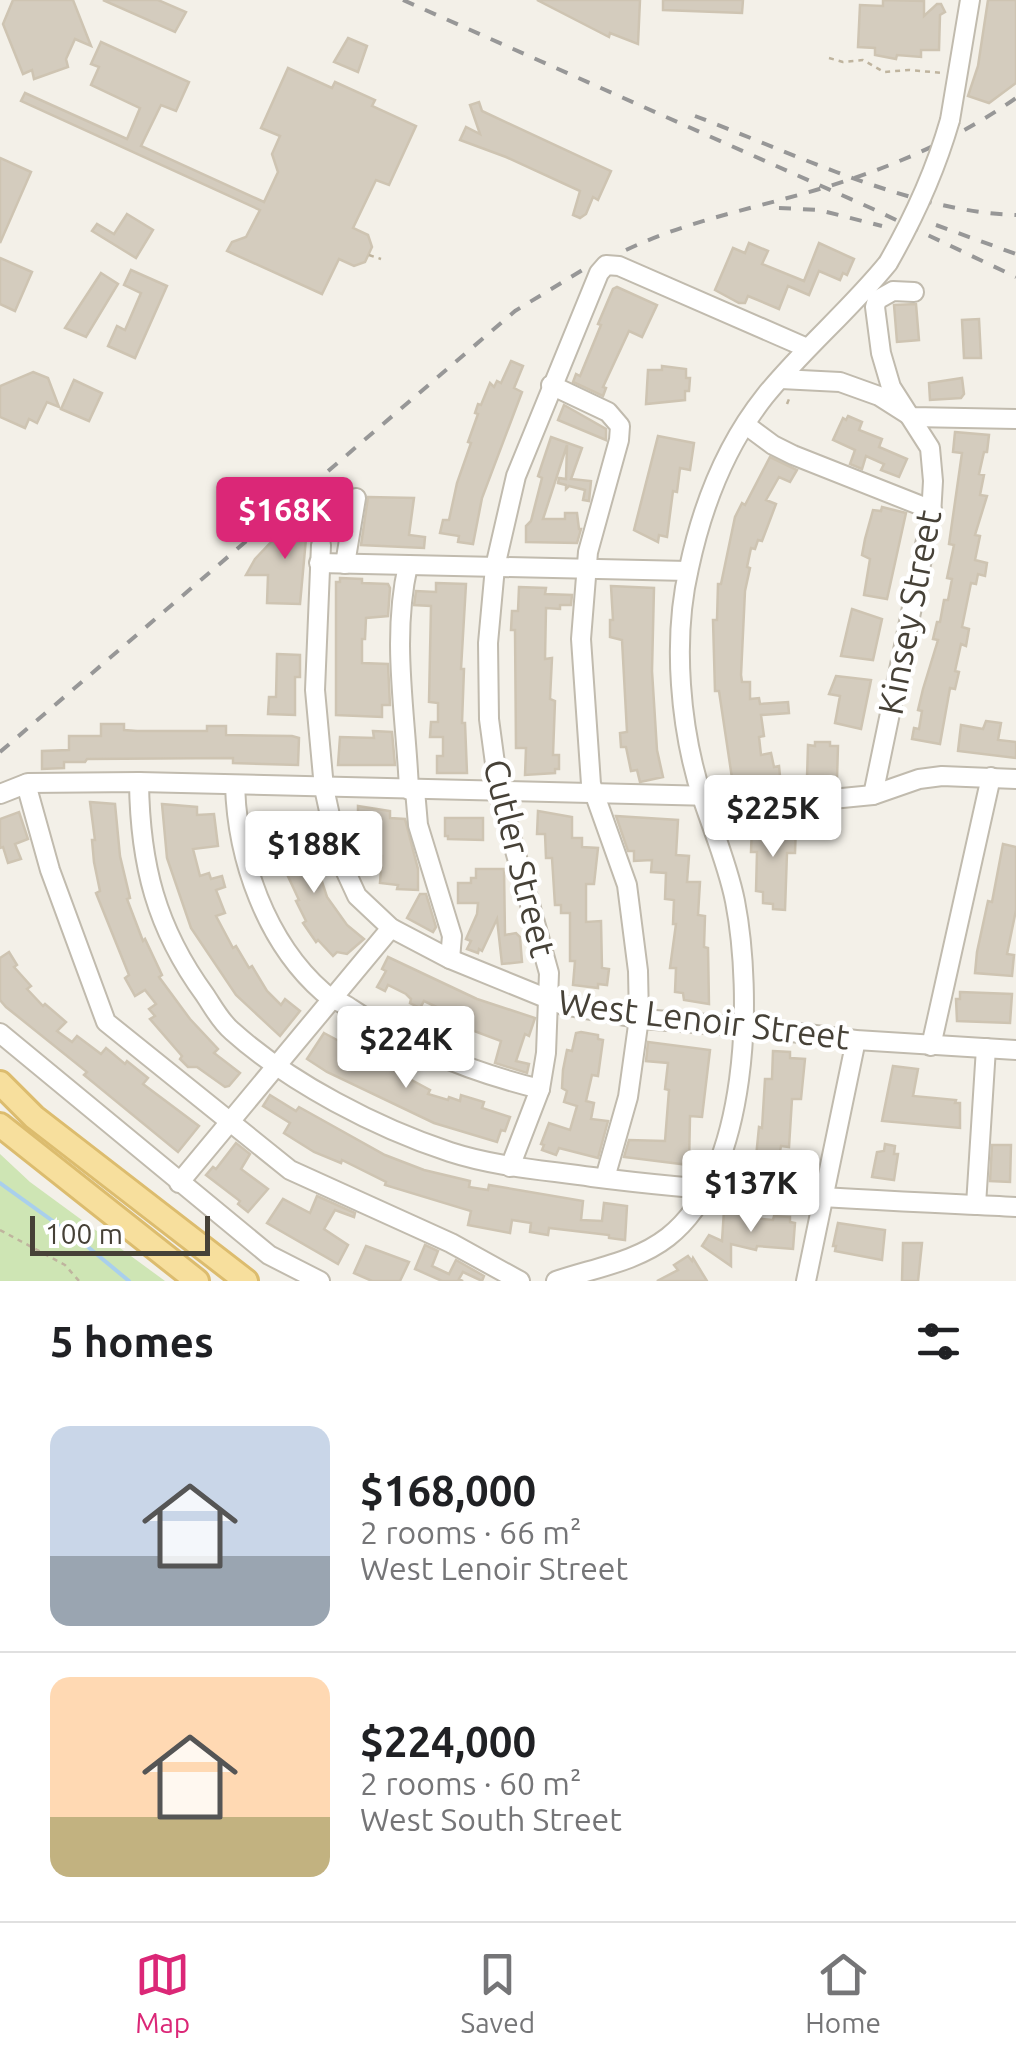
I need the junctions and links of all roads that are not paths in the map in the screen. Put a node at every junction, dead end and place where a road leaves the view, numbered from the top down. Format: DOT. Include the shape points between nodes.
graph roads {
  1 [pos="970,0"];
  2 [pos="914,292"];
  3 [pos="807,348"];
  4 [pos="781,379"];
  5 [pos="551,385"];
  6 [pos="912,417"];
  7 [pos="1016,419"];
  8 [pos="746,424"];
  9 [pos="356,498"];
  10 [pos="932,510"];
  11 [pos="345,564"];
  12 [pos="408,565"];
  13 [pos="495,567"];
  14 [pos="586,568"];
  15 [pos="688,570"];
  16 [pos="991,778"];
  17 [pos="1016,778"];
  18 [pos="139,782"];
  19 [pos="26,784"];
  20 [pos="234,785"];
  21 [pos="324,788"];
  22 [pos="412,790"];
  23 [pos="499,793"];
  24 [pos="0,794"];
  25 [pos="595,795"];
  26 [pos="873,795"];
  27 [pos="702,798"];
  28 [pos="391,928"];
  29 [pos="450,958"];
  30 [pos="332,998"];
  31 [pos="549,1001"];
  32 [pos="638,1018"];
  33 [pos="742,1026"];
  34 [pos="0,1033"];
  35 [pos="856,1040"];
  36 [pos="931,1046"];
  37 [pos="986,1048"];
  38 [pos="1016,1050"];
  39 [pos="277,1065"];
  40 [pos="0,1082"];
  41 [pos="540,1089"];
  42 [pos="230,1120"];
  43 [pos="0,1125"];
  44 [pos="510,1166"];
  45 [pos="605,1178"];
  46 [pos="179,1182"];
  47 [pos="708,1190"];
  48 [pos="824,1198"];
  49 [pos="976,1205"];
  50 [pos="1016,1207"];
  51 [pos="197,1281"];
  52 [pos="246,1281"];
  53 [pos="320,1281"];
  54 [pos="520,1281"];
  55 [pos="556,1281"];
  56 [pos="806,1281"];
  1 -- 3 [label="street, bridge" via="950,120 918,211 888,262"];
  2 -- 6 [label="street, Kinsey Street" via="893,292 875,308 892,387"];
  3 -- 4 [label="street"];
  3 -- 5 [label="street, Cutler Street" via="606,265"];
  4 -- 6 [label="street" via="850,386"];
  4 -- 8 [label="street"];
  5 -- 13 [label="street, Cutler Street" via="516,476"];
  5 -- 14 [label="street" via="608,412 620,426"];
  6 -- 7 [label="street"];
  6 -- 10 [label="street, Kinsey Street" via="930,448"];
  8 -- 10 [label="street" via="793,455"];
  8 -- 15 [label="street" via="704,511"];
  9 -- 11 [label="street"];
  10 -- 26 [label="street, Kinsey Street"];
  11 -- 12 [label="street"];
  11 -- 21 [label="street, West Lenoir Street" via="320,554 315,690"];
  12 -- 13 [label="street"];
  12 -- 22 [label="street" via="400,700"];
  13 -- 14 [label="street"];
  13 -- 23 [label="street, Cutler Street" via="489,718"];
  14 -- 15 [label="street"];
  14 -- 25 [label="street" via="581,676"];
  15 -- 27 [label="street" via="682,699"];
  16 -- 17 [label="street"];
  16 -- 26 [label="street" via="919,779"];
  16 -- 36 [label="street"];
  18 -- 19 [label="street"];
  18 -- 20 [label="street"];
  18 -- 39 [label="street" via="143,856 158,913 187,970 230,1029"];
  19 -- 24 [label="street"];
  19 -- 42 [label="street" via="106,1022"];
  20 -- 21 [label="street"];
  20 -- 30 [label="street" via="244,854 267,916"];
  21 -- 22 [label="street"];
  21 -- 28 [label="street, West Lenoir Street" via="339,857 357,896"];
  22 -- 23 [label="street"];
  22 -- 29 [label="street" via="452,936"];
  23 -- 25 [label="street"];
  23 -- 31 [label="street, Cutler Street" via="544,947"];
  25 -- 27 [label="street"];
  25 -- 32 [label="street" via="630,902"];
  26 -- 27 [label="street"];
  27 -- 33 [label="street" via="735,901"];
  28 -- 29 [label="street, West Lenoir Street"];
  28 -- 30 [label="street"];
  29 -- 31 [label="street, West Lenoir Street"];
  30 -- 39 [label="street"];
  30 -- 41 [label="street" via="435,1056"];
  31 -- 32 [label="street, West Lenoir Street"];
  31 -- 41 [label="street, Cutler Street"];
  32 -- 33 [label="street, West Lenoir Street"];
  32 -- 45 [label="street" via="628,1097"];
  33 -- 35 [label="street, West Lenoir Street"];
  33 -- 47 [label="street" via="735,1100"];
  34 -- 46 [label="street"];
  35 -- 36 [label="street, West Lenoir Street"];
  35 -- 48 [label="street"];
  36 -- 37 [label="street, West Lenoir Street"];
  37 -- 38 [label="street, West Lenoir Street"];
  37 -- 49 [label="street"];
  39 -- 42 [label="street"];
  39 -- 44 [label="street" via="388,1128"];
  40 -- 52 [label="main road" via="34,1117"];
  41 -- 44 [label="street, Cutler Street"];
  42 -- 46 [label="street"];
  42 -- 54 [label="street" via="290,1170"];
  43 -- 51 [label="main road"];
  44 -- 45 [label="street"];
  45 -- 47 [label="street"];
  46 -- 53 [label="street" via="269,1255"];
  47 -- 48 [label="street"];
  47 -- 55 [label="street" via="654,1248"];
  48 -- 49 [label="street"];
  48 -- 56 [label="street"];
  49 -- 50 [label="street"];
}
